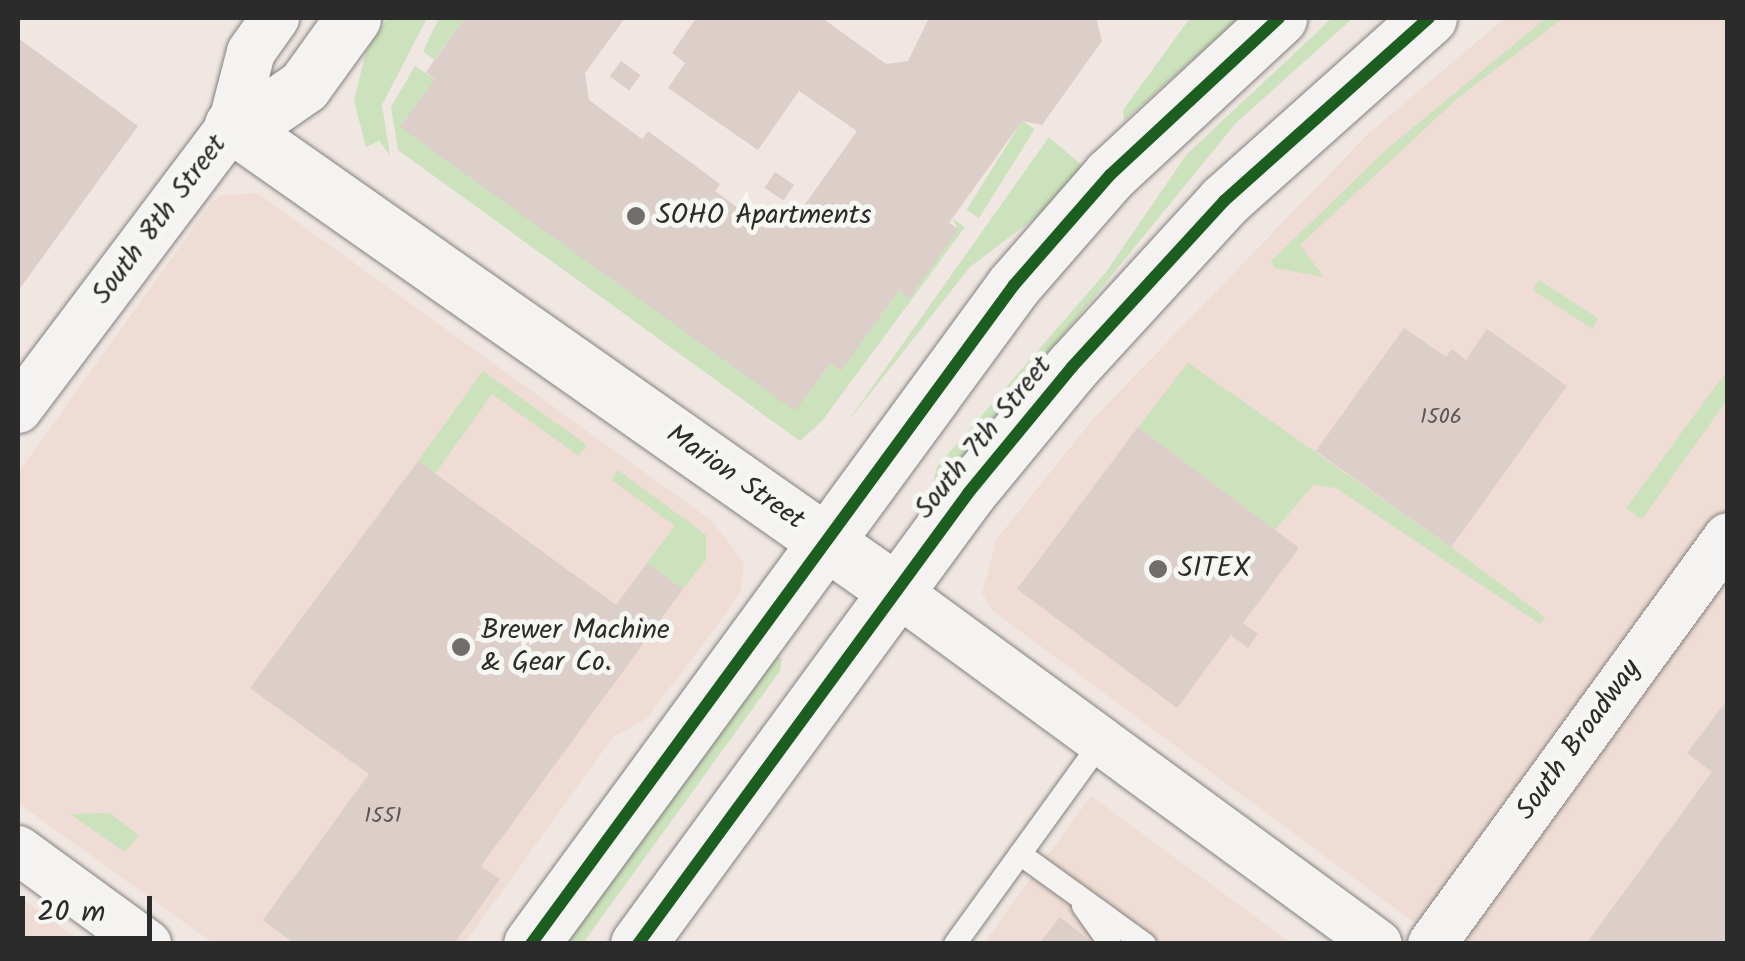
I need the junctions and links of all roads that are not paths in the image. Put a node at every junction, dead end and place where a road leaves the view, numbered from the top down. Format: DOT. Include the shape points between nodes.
graph roads {
  1 [pos="275,18"];
  2 [pos="352,18"];
  3 [pos="1279,18"];
  4 [pos="1429,18"];
  5 [pos="232,125"];
  6 [pos="18,409"];
  7 [pos="1728,537"];
  8 [pos="827,543"];
  9 [pos="896,592"];
  10 [pos="1101,742"];
  11 [pos="18,850"];
  12 [pos="1020,854"];
  13 [pos="1077,897"];
  14 [pos="147,944"];
  15 [pos="532,944"];
  16 [pos="638,944"];
  17 [pos="955,944"];
  18 [pos="1110,944"];
  19 [pos="1145,944"];
  20 [pos="1378,944"];
  21 [pos="1432,944"];
  1 -- 5 [label="street, South 8th Street" via="251,52"];
  2 -- 5 [label="main road" via="304,86 262,115"];
  3 -- 8 [label="main road" via="1110,175 1014,285"];
  4 -- 9 [label="main road, South 7th Street" via="1295,133 1148,280 1015,436"];
  5 -- 6 [label="street, South 8th Street"];
  5 -- 8 [label="main road, Marion Street"];
  7 -- 21 [label="street, South Broadway"];
  8 -- 9 [label="main road, Marion Street"];
  8 -- 15 [label="main road"];
  9 -- 10 [label="street, Marion Street"];
  9 -- 16 [label="main road, South 7th Street"];
  10 -- 12 [label="lane"];
  10 -- 20 [label="street, Marion Street"];
  11 -- 14 [label="street"];
  12 -- 13 [label="lane"];
  12 -- 17 [label="lane"];
  13 -- 18 [label="lane"];
  13 -- 19 [label="lane"];
}
